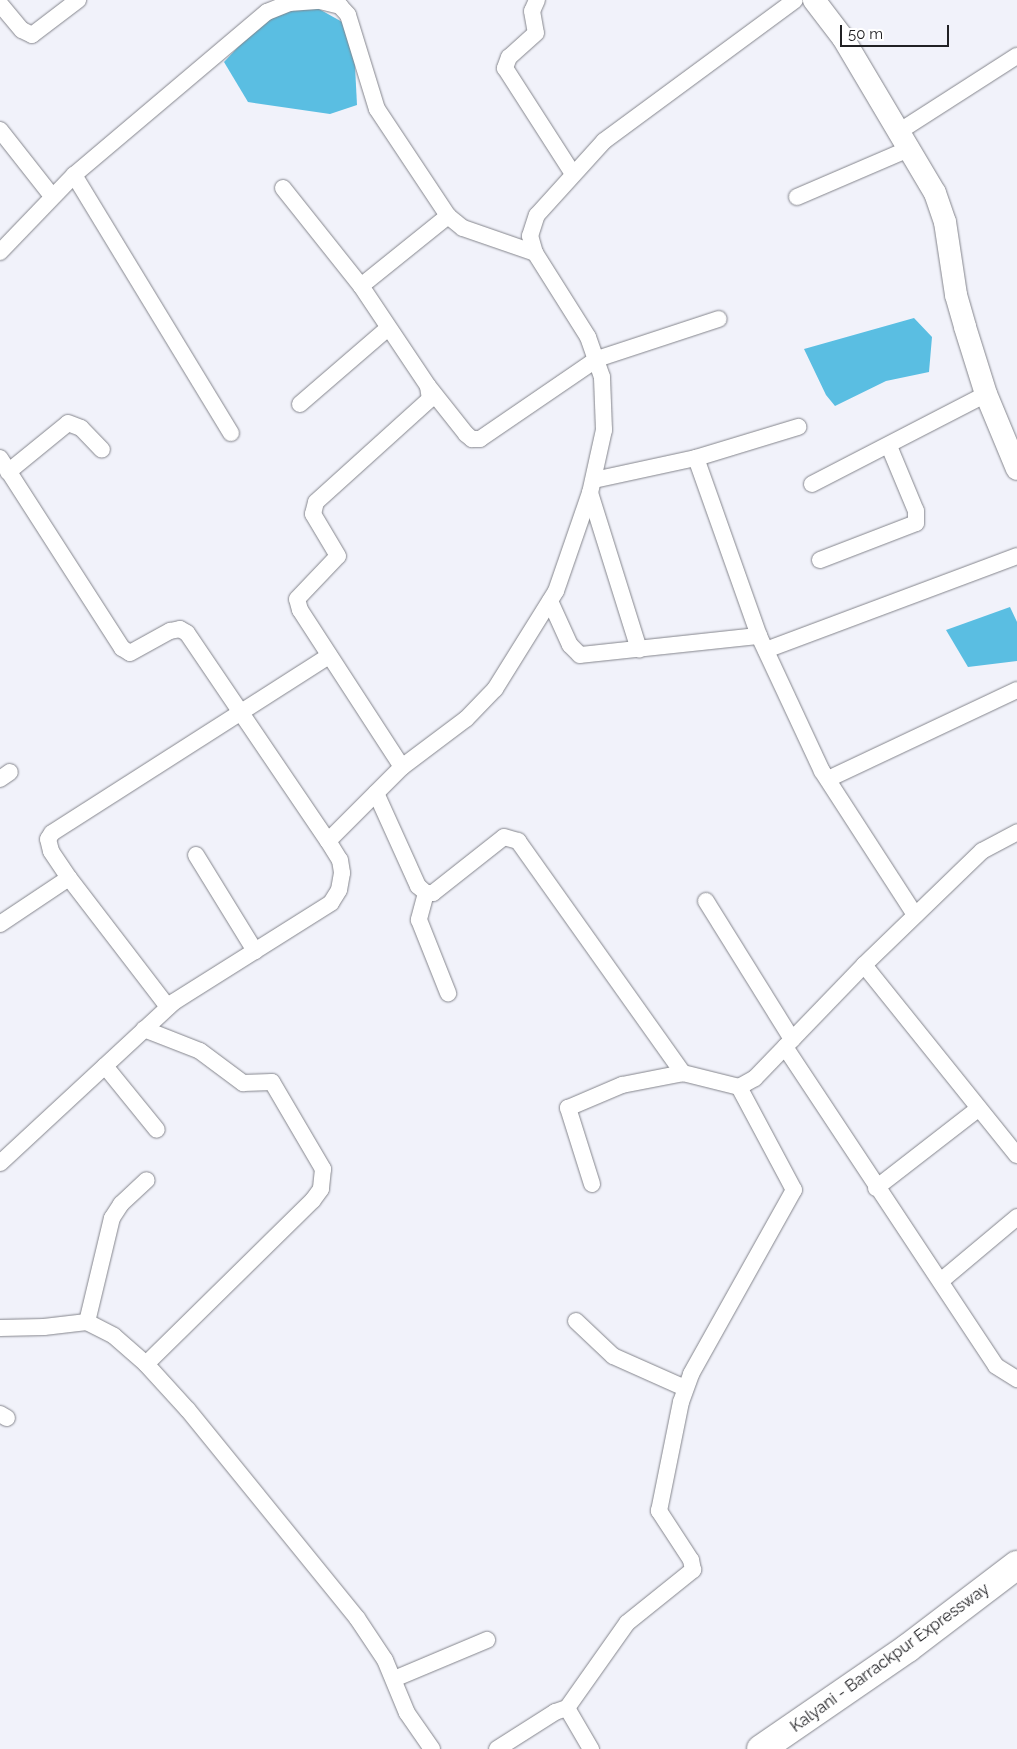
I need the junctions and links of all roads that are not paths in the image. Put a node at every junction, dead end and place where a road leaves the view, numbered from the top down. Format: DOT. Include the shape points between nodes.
graph roads {
  1 [pos="78,0"];
  2 [pos="537,0"];
  3 [pos="795,0"];
  4 [pos="814,0"];
  5 [pos="281,3"];
  6 [pos="341,3"];
  7 [pos="0,4"];
  8 [pos="1017,56"];
  9 [pos="0,130"];
  10 [pos="905,139"];
  11 [pos="573,174"];
  12 [pos="74,175"];
  13 [pos="284,188"];
  14 [pos="52,196"];
  15 [pos="797,197"];
  16 [pos="448,216"];
  17 [pos="0,252"];
  18 [pos="535,253"];
  19 [pos="361,286"];
  20 [pos="719,319"];
  21 [pos="388,328"];
  22 [pos="598,359"];
  23 [pos="428,386"];
  24 [pos="986,394"];
  25 [pos="300,404"];
  26 [pos="798,427"];
  27 [pos="231,433"];
  28 [pos="888,446"];
  29 [pos="102,450"];
  30 [pos="1014,455"];
  31 [pos="696,458"];
  32 [pos="4,465"];
  33 [pos="812,484"];
  34 [pos="592,487"];
  35 [pos="1017,556"];
  36 [pos="820,560"];
  37 [pos="550,601"];
  38 [pos="763,643"];
  39 [pos="639,649"];
  40 [pos="329,656"];
  41 [pos="1017,690"];
  42 [pos="239,712"];
  43 [pos="402,767"];
  44 [pos="828,779"];
  45 [pos="376,793"];
  46 [pos="1017,832"];
  47 [pos="328,841"];
  48 [pos="196,855"];
  49 [pos="69,878"];
  50 [pos="426,894"];
  51 [pos="706,901"];
  52 [pos="915,916"];
  53 [pos="0,924"];
  54 [pos="255,951"];
  55 [pos="864,965"];
  56 [pos="448,993"];
  57 [pos="168,1007"];
  58 [pos="144,1029"];
  59 [pos="788,1043"];
  60 [pos="105,1066"];
  61 [pos="683,1073"];
  62 [pos="739,1087"];
  63 [pos="979,1108"];
  64 [pos="157,1130"];
  65 [pos="1017,1155"];
  66 [pos="0,1163"];
  67 [pos="147,1180"];
  68 [pos="592,1184"];
  69 [pos="876,1188"];
  70 [pos="1017,1218"];
  71 [pos="942,1280"];
  72 [pos="576,1321"];
  73 [pos="87,1322"];
  74 [pos="0,1328"];
  75 [pos="146,1364"];
  76 [pos="1017,1379"];
  77 [pos="685,1388"];
  78 [pos="1017,1565"];
  79 [pos="1017,1588"];
  80 [pos="487,1640"];
  81 [pos="394,1679"];
  82 [pos="568,1708"];
  83 [pos="773,1748"];
  84 [pos="432,1749"];
  85 [pos="497,1749"];
  86 [pos="591,1749"];
  1 -- 7 [label="street" via="32,35 22,30"];
  2 -- 11 [label="street" via="532,11 536,33 509,57 505,68"];
  3 -- 11 [label="street" via="604,141"];
  4 -- 10 [label="main road" via="843,38"];
  5 -- 6 [label="street"];
  5 -- 12 [label="street"];
  6 -- 16 [label="street" via="352,22 377,109"];
  8 -- 10 [label="street"];
  9 -- 14 [label="street"];
  10 -- 15 [label="street"];
  10 -- 24 [label="main road" via="940,205 956,295"];
  11 -- 18 [label="street" via="537,215 530,236"];
  12 -- 14 [label="street"];
  12 -- 27 [label="street"];
  13 -- 19 [label="street"];
  14 -- 17 [label="street"];
  16 -- 18 [label="street" via="463,228"];
  16 -- 19 [label="street"];
  18 -- 22 [label="street" via="588,337"];
  19 -- 21 [label="street"];
  20 -- 22 [label="street"];
  21 -- 23 [label="street"];
  21 -- 25 [label="street"];
  22 -- 23 [label="street" via="480,439 472,439 466,434"];
  22 -- 34 [label="street" via="606,408"];
  23 -- 40 [label="street" via="431,393 426,405 313,508 316,520 338,556 299,593 297,606"];
  24 -- 28 [label="street"];
  24 -- 30 [label="main road"];
  26 -- 31 [label="street"];
  28 -- 33 [label="street"];
  28 -- 36 [label="street" via="916,511 916,523"];
  29 -- 32 [label="street" via="81,428 68,423"];
  31 -- 34 [label="street"];
  31 -- 38 [label="street"];
  32 -- 42 [label="street" via="122,648 130,653 170,631 180,629 195,643"];
  34 -- 37 [label="street"];
  34 -- 39 [label="street"];
  35 -- 38 [label="street"];
  37 -- 39 [label="street" via="570,645 580,654"];
  37 -- 43 [label="street" via="506,674 482,704"];
  38 -- 39 [label="street"];
  38 -- 44 [label="street"];
  40 -- 42 [label="street"];
  40 -- 43 [label="street"];
  41 -- 44 [label="street"];
  42 -- 47 [label="street"];
  42 -- 49 [label="street" via="52,833 48,846"];
  43 -- 45 [label="street"];
  44 -- 52 [label="street"];
  45 -- 47 [label="street"];
  45 -- 50 [label="street" via="418,886"];
  46 -- 52 [label="street" via="982,851"];
  47 -- 54 [label="street" via="340,860 339,890 330,902"];
  48 -- 54 [label="street"];
  49 -- 53 [label="street"];
  49 -- 57 [label="street"];
  50 -- 56 [label="street" via="419,920"];
  50 -- 61 [label="street" via="433,893 504,837 518,841"];
  51 -- 59 [label="street"];
  52 -- 55 [label="street"];
  54 -- 57 [label="street"];
  55 -- 59 [label="street"];
  55 -- 63 [label="street"];
  57 -- 58 [label="street"];
  58 -- 60 [label="street"];
  58 -- 75 [label="street" via="200,1051 243,1083 272,1082 323,1169 321,1189 314,1200"];
  59 -- 62 [label="street" via="755,1078"];
  59 -- 69 [label="street"];
  60 -- 64 [label="street"];
  60 -- 66 [label="street"];
  61 -- 62 [label="street"];
  61 -- 68 [label="street" via="622,1085 568,1108"];
  62 -- 77 [label="street" via="791,1184 792,1197"];
  63 -- 65 [label="street"];
  63 -- 69 [label="street"];
  67 -- 73 [label="street" via="121,1204 112,1218"];
  69 -- 71 [label="street"];
  70 -- 71 [label="street"];
  71 -- 76 [label="street" via="996,1366"];
  72 -- 77 [label="street" via="613,1356"];
  73 -- 74 [label="street"];
  73 -- 75 [label="street" via="114,1336"];
  75 -- 81 [label="street" via="188,1410 351,1611"];
  77 -- 82 [label="street" via="659,1511 693,1570 627,1623"];
  78 -- 83 [label="highway, Kalyani - Barrackpur Expressway"];
  79 -- 83 [label="highway, Kalyani - Barrackpur Expressway"];
  80 -- 81 [label="street"];
  81 -- 84 [label="street" via="407,1713"];
  82 -- 85 [label="street" via="554,1712"];
  82 -- 86 [label="street"];
}
